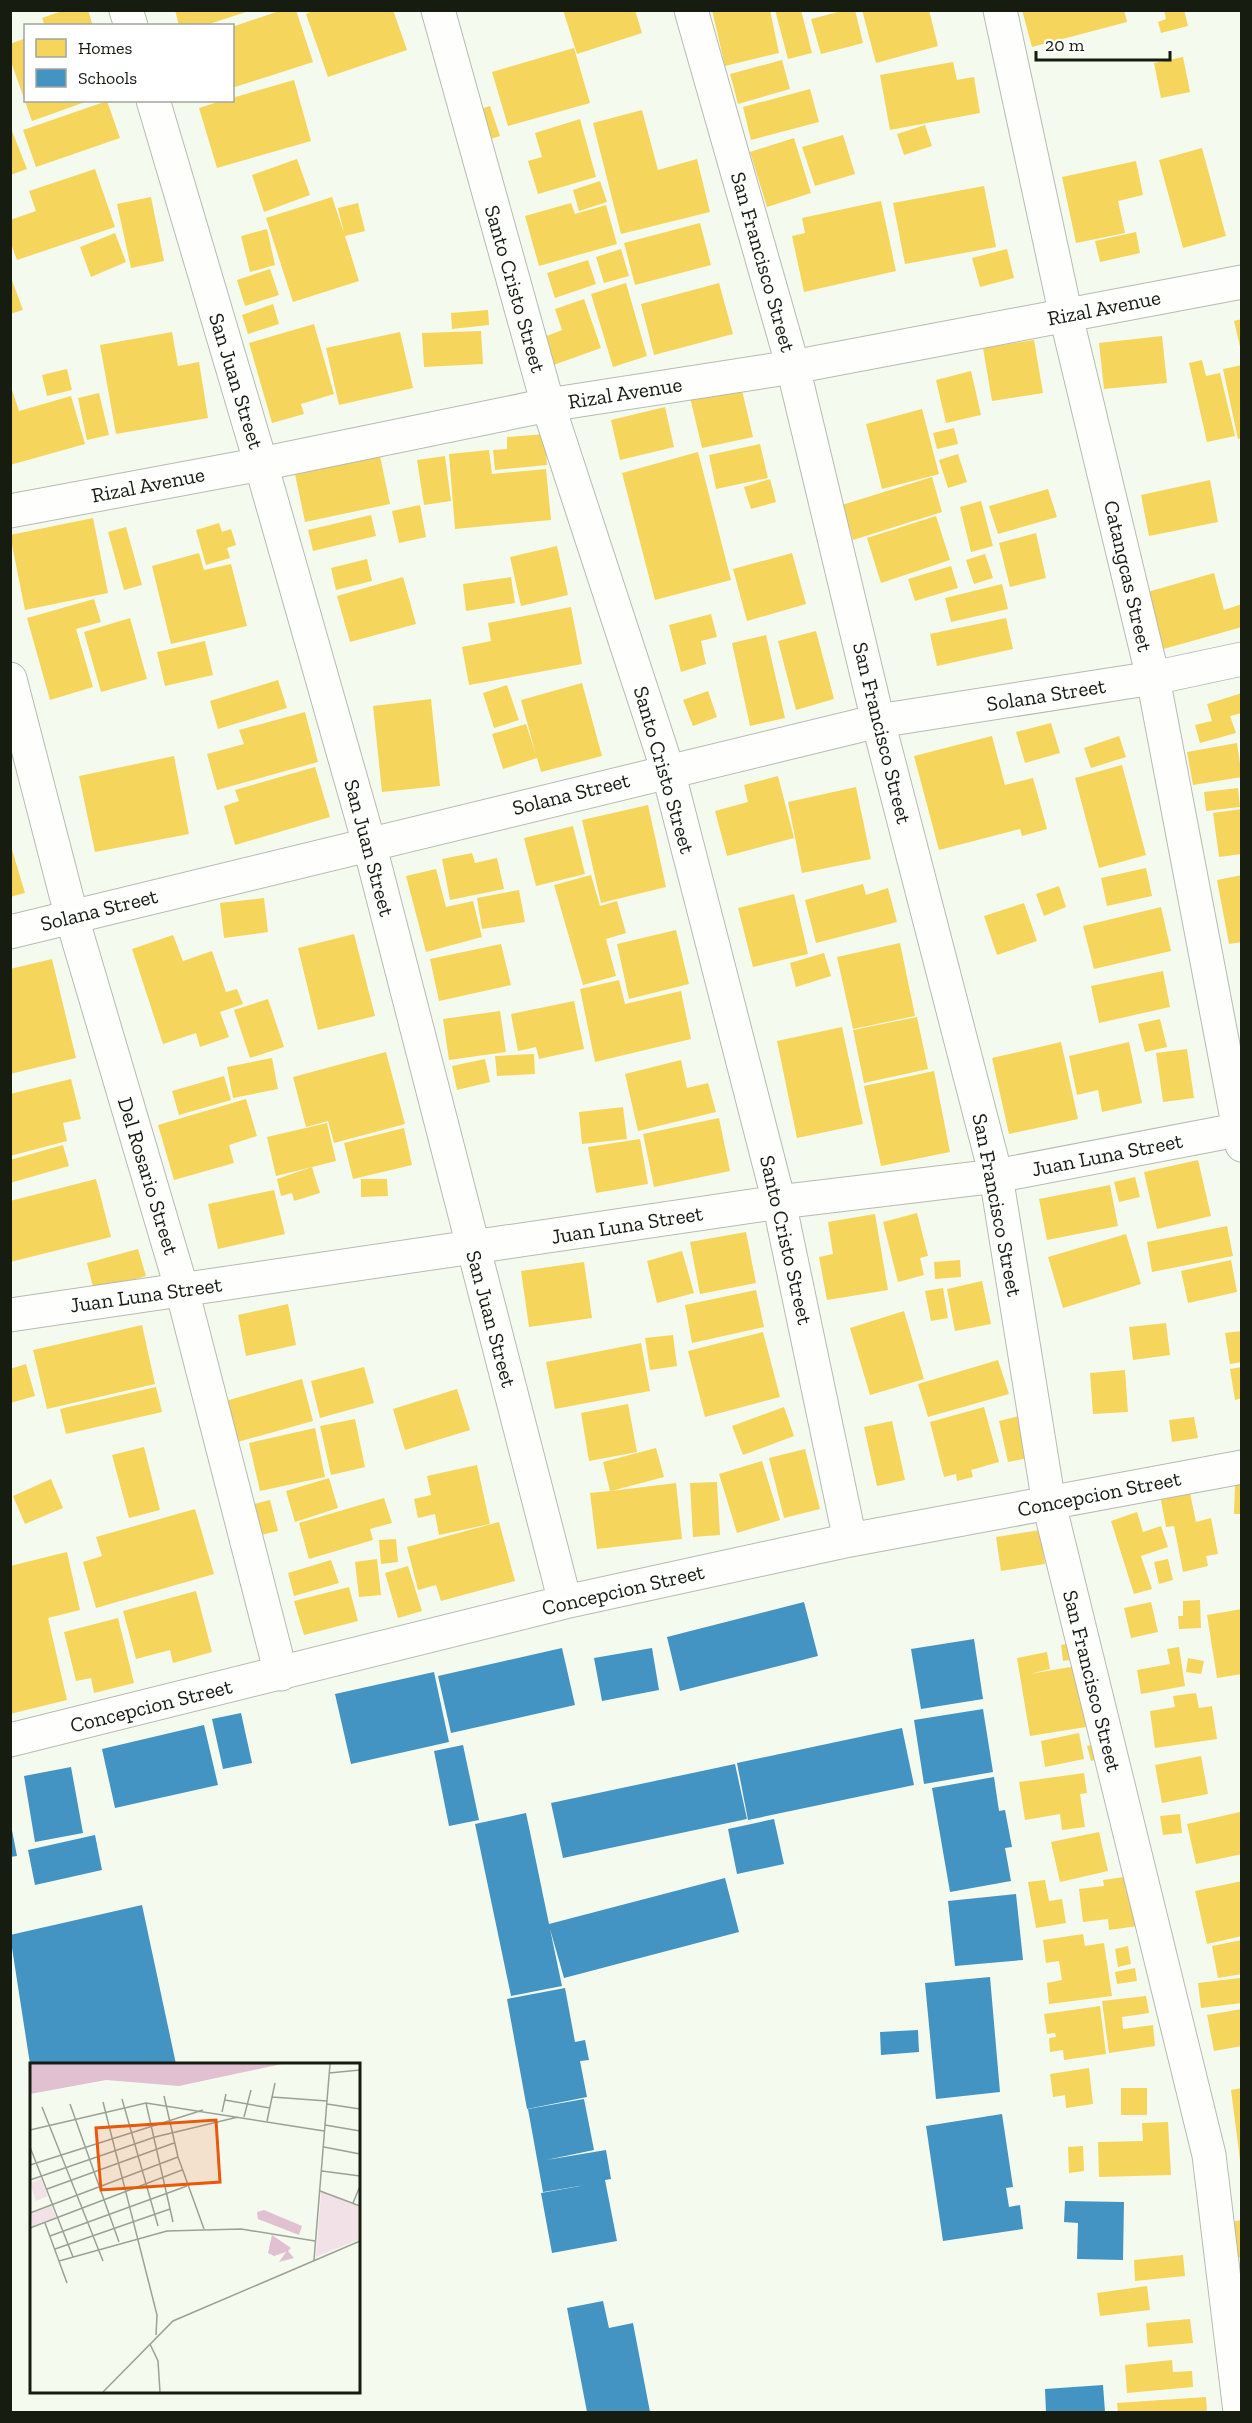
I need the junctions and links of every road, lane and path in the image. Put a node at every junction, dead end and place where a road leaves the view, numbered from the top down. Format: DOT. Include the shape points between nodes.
graph roads {
  1 [pos="438,10"];
  2 [pos="691,10"];
  3 [pos="1000,10"];
  4 [pos="154,102"];
  5 [pos="1242,282"];
  6 [pos="1066,316"];
  7 [pos="793,367"];
  8 [pos="548,405"];
  9 [pos="261,464"];
  10 [pos="10,511"];
  11 [pos="1242,659"];
  12 [pos="1153,678"];
  13 [pos="10,679"];
  14 [pos="878,721"];
  15 [pos="668,771"];
  16 [pos="369,843"];
  17 [pos="72,918"];
  18 [pos="10,932"];
  19 [pos="1240,1135"];
  20 [pos="996,1176"];
  21 [pos="779,1202"];
  22 [pos="472,1248"];
  23 [pos="182,1290"];
  24 [pos="10,1315"];
  25 [pos="1242,1467"];
  26 [pos="1049,1504"];
  27 [pos="850,1540"];
  28 [pos="565,1602"];
  29 [pos="281,1674"];
  30 [pos="10,1740"];
  31 [pos="1240,2412"];
  1 -- 8 [label="street, Santo Cristo Street"];
  2 -- 7 [label="street, San Francisco Street"];
  3 -- 6 [label="street, Catangcas Street"];
  4 -- 9 [label="street, San Juan Street"];
  5 -- 6 [label="street, Rizal Avenue"];
  6 -- 7 [label="street, Rizal Avenue"];
  6 -- 12 [label="street, Catangcas Street"];
  7 -- 8 [label="street, Rizal Avenue"];
  7 -- 14 [label="street, San Francisco Street"];
  8 -- 9 [label="street, Rizal Avenue"];
  8 -- 15 [label="street, Santo Cristo Street"];
  9 -- 10 [label="street, Rizal Avenue"];
  9 -- 16 [label="street, San Juan Street"];
  11 -- 12 [label="street, Solana Street"];
  12 -- 14 [label="street, Solana Street"];
  12 -- 19 [label="street, Catangcas Street"];
  13 -- 17 [label="street, Del Rosario Street"];
  14 -- 15 [label="street, Solana Street"];
  14 -- 20 [label="street, San Francisco Street"];
  15 -- 16 [label="street, Solana Street"];
  15 -- 21 [label="street, Santo Cristo Street"];
  16 -- 17 [label="street, Solana Street"];
  16 -- 22 [label="street, San Juan Street"];
  17 -- 18 [label="street, Solana Street"];
  17 -- 23 [label="street, Del Rosario Street"];
  19 -- 20 [label="street, Juan Luna Street"];
  20 -- 21 [label="street, Juan Luna Street"];
  20 -- 26 [label="street, San Francisco Street"];
  21 -- 22 [label="street, Juan Luna Street"];
  21 -- 27 [label="street, Santo Cristo Street"];
  22 -- 23 [label="street, Juan Luna Street"];
  22 -- 28 [label="street, San Juan Street"];
  23 -- 24 [label="street, Juan Luna Street"];
  23 -- 29 [label="street, Del Rosario Street"];
  25 -- 26 [label="street, Concepcion Street"];
  26 -- 27 [label="street, Concepcion Street"];
  26 -- 31 [label="street, San Francisco Street" via="1209,2155"];
  27 -- 28 [label="street, Concepcion Street"];
  28 -- 29 [label="street, Concepcion Street"];
  29 -- 30 [label="street, Concepcion Street"];
}
